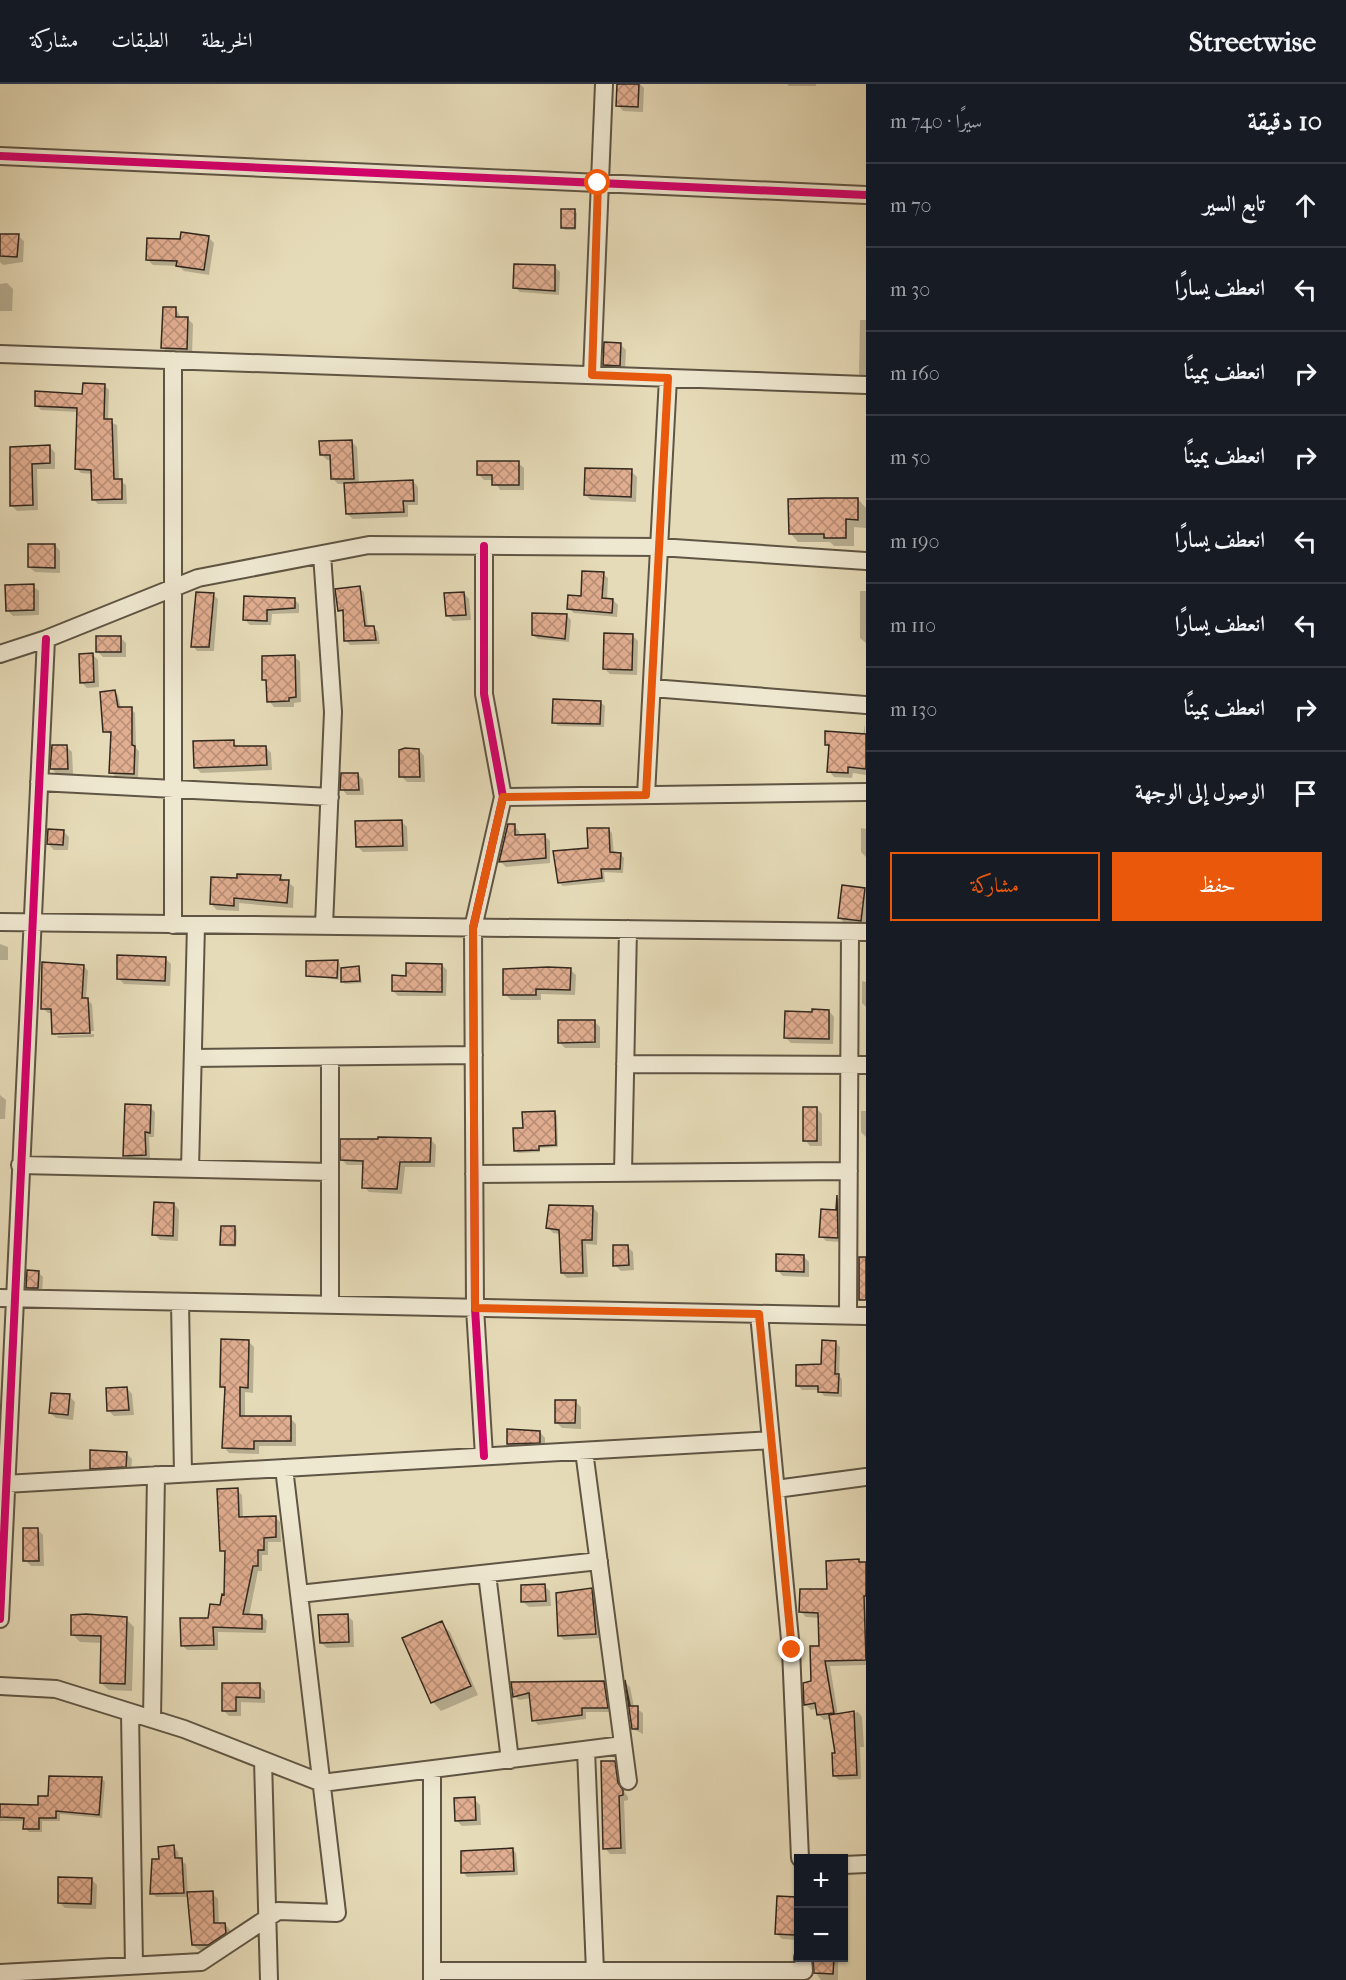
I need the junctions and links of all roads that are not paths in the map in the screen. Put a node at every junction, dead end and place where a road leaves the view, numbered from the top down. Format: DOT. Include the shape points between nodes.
graph roads {
  1 [pos="604,84"];
  2 [pos="0,156"];
  3 [pos="598,183"];
  4 [pos="866,195"];
  5 [pos="0,354"];
  6 [pos="173,360"];
  7 [pos="592,375"];
  8 [pos="668,378"];
  9 [pos="866,385"];
  10 [pos="484,546"];
  11 [pos="659,547"];
  12 [pos="322,554"];
  13 [pos="866,561"];
  14 [pos="173,587"];
  15 [pos="45,639"];
  16 [pos="0,654"];
  17 [pos="652,688"];
  18 [pos="866,705"];
  19 [pos="39,782"];
  20 [pos="173,789"];
  21 [pos="866,792"];
  22 [pos="646,795"];
  23 [pos="330,797"];
  24 [pos="503,797"];
  25 [pos="0,922"];
  26 [pos="32,923"];
  27 [pos="173,925"];
  28 [pos="196,925"];
  29 [pos="324,926"];
  30 [pos="473,928"];
  31 [pos="628,929"];
  32 [pos="858,932"];
  33 [pos="474,1055"];
  34 [pos="330,1057"];
  35 [pos="193,1058"];
  36 [pos="625,1064"];
  37 [pos="857,1065"];
  38 [pos="20,1165"];
  39 [pos="190,1169"];
  40 [pos="849,1171"];
  41 [pos="330,1172"];
  42 [pos="623,1173"];
  43 [pos="474,1174"];
  44 [pos="7,1298"];
  45 [pos="180,1302"];
  46 [pos="330,1305"];
  47 [pos="475,1308"];
  48 [pos="759,1314"];
  49 [pos="848,1316"];
  50 [pos="866,1316"];
  51 [pos="4,1430"];
  52 [pos="771,1440"];
  53 [pos="584,1451"];
  54 [pos="484,1456"];
  55 [pos="284,1468"];
  56 [pos="183,1474"];
  57 [pos="156,1475"];
  58 [pos="866,1477"];
  59 [pos="5,1484"];
  60 [pos="776,1489"];
  61 [pos="599,1561"];
  62 [pos="487,1574"];
  63 [pos="299,1594"];
  64 [pos="0,1619"];
  65 [pos="0,1686"];
  66 [pos="130,1712"];
  67 [pos="152,1719"];
  68 [pos="623,1745"];
  69 [pos="586,1750"];
  70 [pos="263,1760"];
  71 [pos="510,1760"];
  72 [pos="432,1770"];
  73 [pos="628,1781"];
  74 [pos="322,1783"];
  75 [pos="800,1854"];
  76 [pos="866,1864"];
  77 [pos="848,1865"];
  78 [pos="267,1919"];
  79 [pos="803,1962"];
  80 [pos="134,1966"];
  81 [pos="595,1971"];
  82 [pos="0,1973"];
  83 [pos="432,1976"];
  84 [pos="727,1976"];
  85 [pos="269,1980"];
  1 -- 3 [label="street"];
  2 -- 3 [label="street"];
  3 -- 4 [label="street"];
  3 -- 7 [label="street"];
  5 -- 6 [label="street"];
  6 -- 7 [label="street"];
  6 -- 14 [label="street"];
  7 -- 8 [label="street"];
  8 -- 9 [label="street"];
  8 -- 11 [label="street"];
  10 -- 11 [label="street"];
  10 -- 12 [label="street" via="369,545"];
  10 -- 24 [label="street" via="484,694"];
  11 -- 13 [label="street"];
  11 -- 17 [label="street"];
  12 -- 14 [label="street" via="198,578"];
  12 -- 23 [label="street" via="333,711"];
  14 -- 15 [label="street"];
  14 -- 20 [label="street"];
  15 -- 16 [label="street"];
  15 -- 19 [label="street"];
  17 -- 18 [label="street"];
  17 -- 22 [label="street"];
  19 -- 20 [label="street"];
  19 -- 26 [label="street"];
  20 -- 23 [label="street"];
  20 -- 27 [label="street"];
  21 -- 22 [label="street"];
  22 -- 24 [label="street"];
  23 -- 29 [label="street"];
  24 -- 30 [label="street"];
  25 -- 26 [label="street"];
  26 -- 27 [label="street"];
  26 -- 38 [label="street"];
  27 -- 28 [label="street"];
  28 -- 29 [label="street"];
  28 -- 35 [label="street"];
  29 -- 30 [label="street"];
  30 -- 31 [label="street"];
  30 -- 33 [label="street"];
  31 -- 32 [label="street"];
  31 -- 36 [label="street"];
  32 -- 37 [label="street"];
  33 -- 34 [label="street"];
  33 -- 43 [label="street"];
  34 -- 35 [label="street"];
  34 -- 41 [label="street"];
  35 -- 39 [label="street"];
  36 -- 37 [label="street"];
  36 -- 42 [label="street"];
  37 -- 40 [label="street"];
  38 -- 39 [label="street"];
  38 -- 44 [label="street"];
  39 -- 41 [label="street"];
  40 -- 42 [label="street"];
  40 -- 49 [label="street"];
  41 -- 46 [label="street"];
  42 -- 43 [label="street"];
  43 -- 47 [label="street"];
  44 -- 45 [label="street"];
  44 -- 51 [label="street"];
  45 -- 46 [label="street"];
  45 -- 56 [label="street"];
  46 -- 47 [label="street"];
  47 -- 48 [label="street"];
  47 -- 54 [label="street"];
  48 -- 49 [label="street"];
  48 -- 52 [label="street"];
  49 -- 50 [label="street"];
  51 -- 59 [label="street"];
  52 -- 53 [label="street"];
  52 -- 60 [label="street"];
  53 -- 54 [label="street"];
  53 -- 61 [label="street"];
  54 -- 55 [label="street"];
  55 -- 56 [label="street"];
  55 -- 63 [label="street"];
  56 -- 57 [label="street"];
  57 -- 59 [label="street"];
  57 -- 67 [label="street"];
  58 -- 60 [label="street"];
  59 -- 64 [label="street"];
  60 -- 75 [label="street" via="792,1650"];
  61 -- 62 [label="street"];
  61 -- 68 [label="street"];
  62 -- 63 [label="street"];
  62 -- 71 [label="street"];
  63 -- 74 [label="street"];
  65 -- 66 [label="street" via="56,1689"];
  66 -- 67 [label="street"];
  66 -- 80 [label="street"];
  67 -- 70 [label="street"];
  68 -- 69 [label="street"];
  68 -- 73 [label="street"];
  69 -- 71 [label="street"];
  69 -- 81 [label="street"];
  70 -- 74 [label="street"];
  70 -- 78 [label="street"];
  71 -- 72 [label="street"];
  72 -- 74 [label="street"];
  72 -- 83 [label="street"];
  74 -- 78 [label="street" via="337,1913 278,1911"];
  76 -- 77 [label="street"];
  78 -- 80 [label="street" via="201,1962"];
  78 -- 85 [label="street"];
  79 -- 84 [label="street" via="804,1971"];
  80 -- 82 [label="street"];
  81 -- 83 [label="street"];
  81 -- 84 [label="street"];
}
